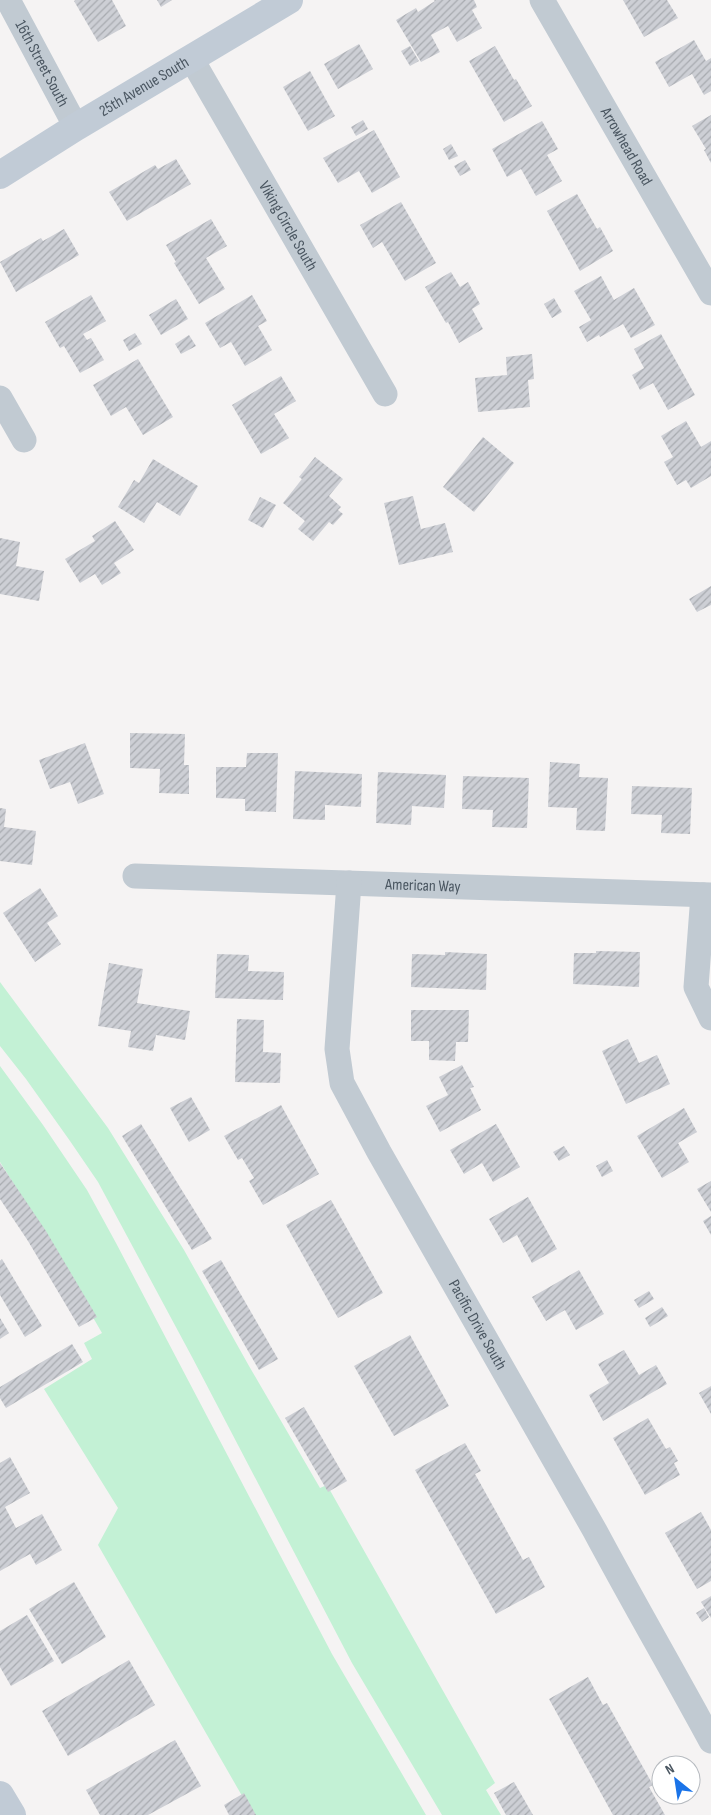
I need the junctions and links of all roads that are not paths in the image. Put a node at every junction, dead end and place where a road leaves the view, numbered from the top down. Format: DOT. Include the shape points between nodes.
graph roads {
  1 [pos="8,0"];
  2 [pos="289,0"];
  3 [pos="542,0"];
  4 [pos="191,58"];
  5 [pos="76,127"];
  6 [pos="0,175"];
  7 [pos="711,293"];
  8 [pos="385,394"];
  9 [pos="0,398"];
  10 [pos="24,440"];
  11 [pos="135,876"];
  12 [pos="349,883"];
  13 [pos="707,895"];
  14 [pos="711,1018"];
  15 [pos="711,1741"];
  16 [pos="0,1795"];
  17 [pos="12,1815"];
  1 -- 5 [label="street, 16th Street South"];
  2 -- 4 [label="street, 25th Avenue South"];
  3 -- 7 [label="street, Arrowhead Road"];
  4 -- 5 [label="street, 25th Avenue South"];
  4 -- 8 [label="street, Viking Circle South"];
  5 -- 6 [label="street, 25th Avenue South"];
  9 -- 10 [label="street"];
  11 -- 12 [label="street, American Way"];
  12 -- 13 [label="street, American Way"];
  12 -- 15 [label="street, Pacific Drive South" via="337,1049 342,1083"];
  13 -- 14 [label="street" via="696,987"];
  16 -- 17 [label="street"];
}
